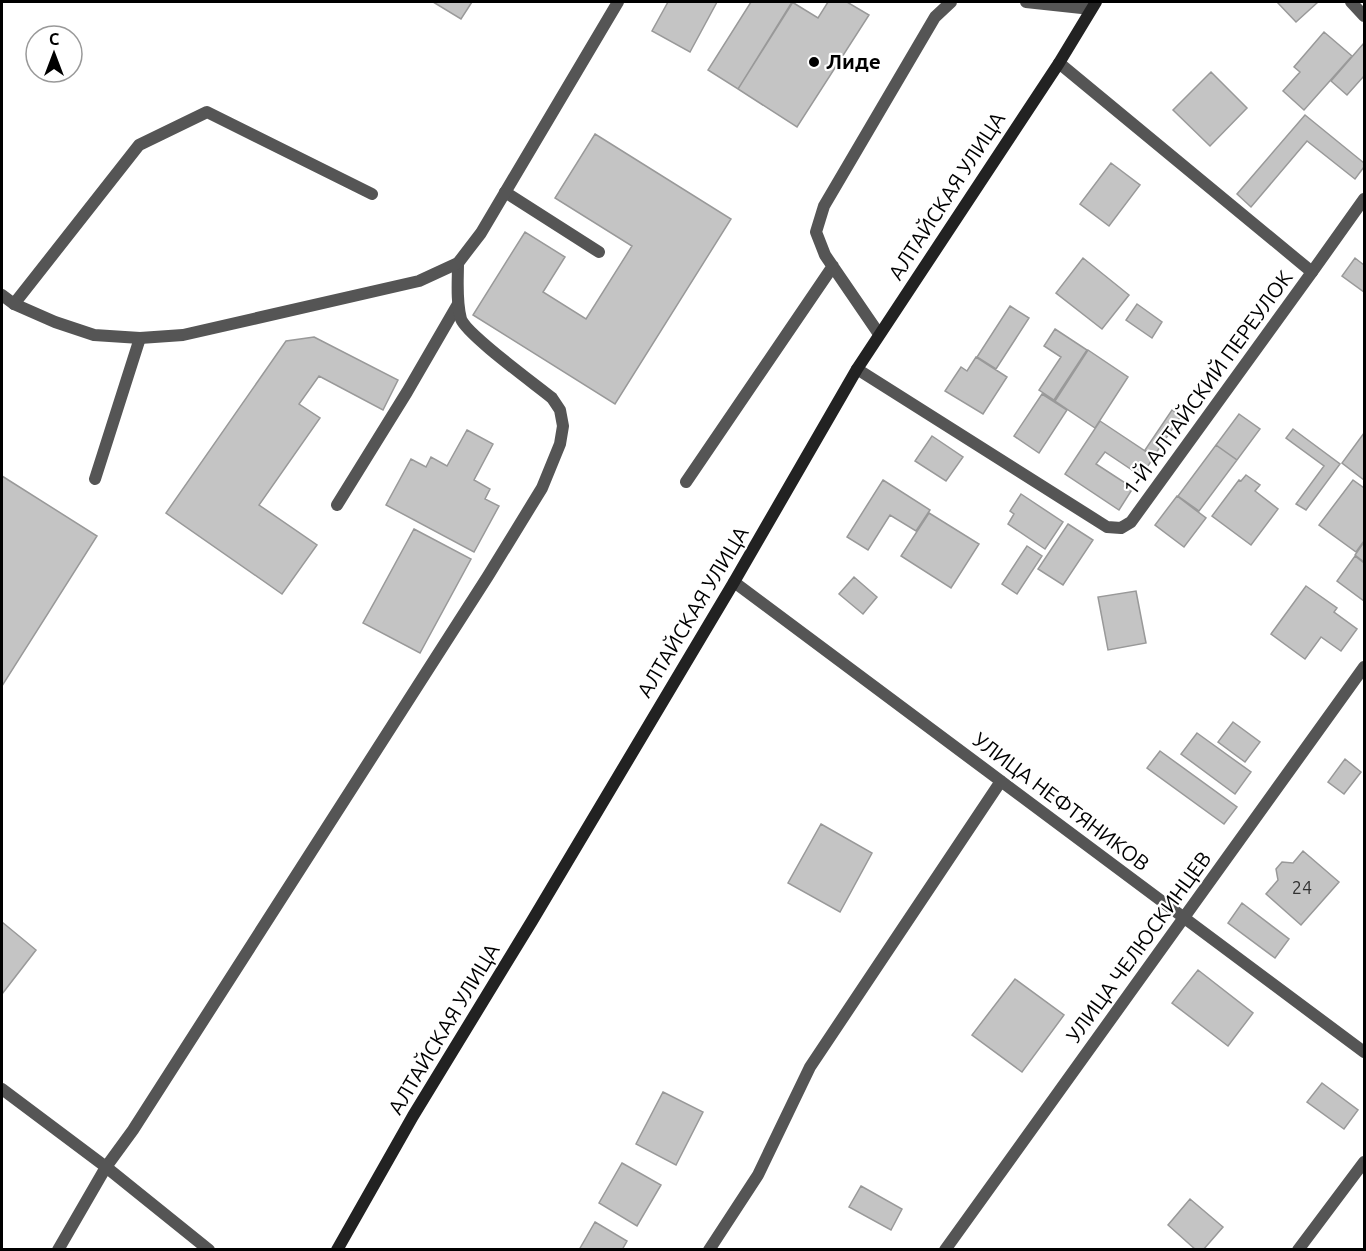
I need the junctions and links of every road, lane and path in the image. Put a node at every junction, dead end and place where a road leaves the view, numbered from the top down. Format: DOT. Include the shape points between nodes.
graph roads {
  1 [pos="618,2"];
  2 [pos="951,2"];
  3 [pos="1026,2"];
  4 [pos="1351,2"];
  5 [pos="1094,5"];
  6 [pos="1365,16"];
  7 [pos="1059,63"];
  8 [pos="505,192"];
  9 [pos="372,194"];
  10 [pos="1365,199"];
  11 [pos="598,252"];
  12 [pos="458,263"];
  13 [pos="833,266"];
  14 [pos="1312,272"];
  15 [pos="2,295"];
  16 [pos="14,304"];
  17 [pos="458,304"];
  18 [pos="879,334"];
  19 [pos="140,338"];
  20 [pos="857,369"];
  21 [pos="95,479"];
  22 [pos="686,482"];
  23 [pos="336,505"];
  24 [pos="734,582"];
  25 [pos="1365,667"];
  26 [pos="1001,781"];
  27 [pos="1184,919"];
  28 [pos="1365,1052"];
  29 [pos="2,1089"];
  30 [pos="1365,1162"];
  31 [pos="106,1167"];
  32 [pos="58,1250"];
  33 [pos="209,1250"];
  34 [pos="337,1250"];
  35 [pos="709,1250"];
  36 [pos="945,1250"];
  37 [pos="1298,1250"];
  1 -- 8 [label="street"];
  2 -- 13 [label="street" via="935,17 824,206 816,232"];
  3 -- 5 [label="street"];
  4 -- 6 [label="street"];
  5 -- 7 [label="main road, АЛТАЙСКАЯ УЛИЦА"];
  7 -- 14 [label="street, 1-Й АЛТАЙСКИЙ ПЕРЕУЛОК"];
  7 -- 18 [label="main road, АЛТАЙСКАЯ УЛИЦА"];
  8 -- 11 [label="street"];
  8 -- 12 [label="street"];
  9 -- 16 [label="street" via="207,112 139,145"];
  10 -- 14 [label="street"];
  12 -- 17 [label="street"];
  12 -- 19 [label="street" via="419,281 183,335"];
  13 -- 18 [label="street"];
  13 -- 22 [label="street"];
  14 -- 20 [label="street, 1-Й АЛТАЙСКИЙ ПЕРЕУЛОК" via="1131,522 1121,528 1107,527"];
  15 -- 16 [label="street"];
  16 -- 19 [label="street" via="94,335"];
  17 -- 23 [label="street"];
  17 -- 31 [label="street" via="462,321 472,334 552,398 560,410 563,426 560,444 542,488 456,627"];
  18 -- 20 [label="main road, АЛТАЙСКАЯ УЛИЦА"];
  19 -- 21 [label="street"];
  20 -- 24 [label="main road, АЛТАЙСКАЯ УЛИЦА"];
  24 -- 26 [label="street, УЛИЦА НЕФТЯНИКОВ"];
  24 -- 34 [label="main road, АЛТАЙСКАЯ УЛИЦА" via="413,1116"];
  25 -- 27 [label="street, УЛИЦА ЧЕЛЮСКИНЦЕВ"];
  26 -- 27 [label="street, УЛИЦА НЕФТЯНИКОВ"];
  26 -- 35 [label="street" via="810,1067 758,1175"];
  27 -- 28 [label="street, УЛИЦА НЕФТЯНИКОВ"];
  27 -- 36 [label="street, УЛИЦА ЧЕЛЮСКИНЦЕВ"];
  29 -- 31 [label="street"];
  30 -- 37 [label="street"];
  31 -- 32 [label="street"];
  31 -- 33 [label="street"];
}
